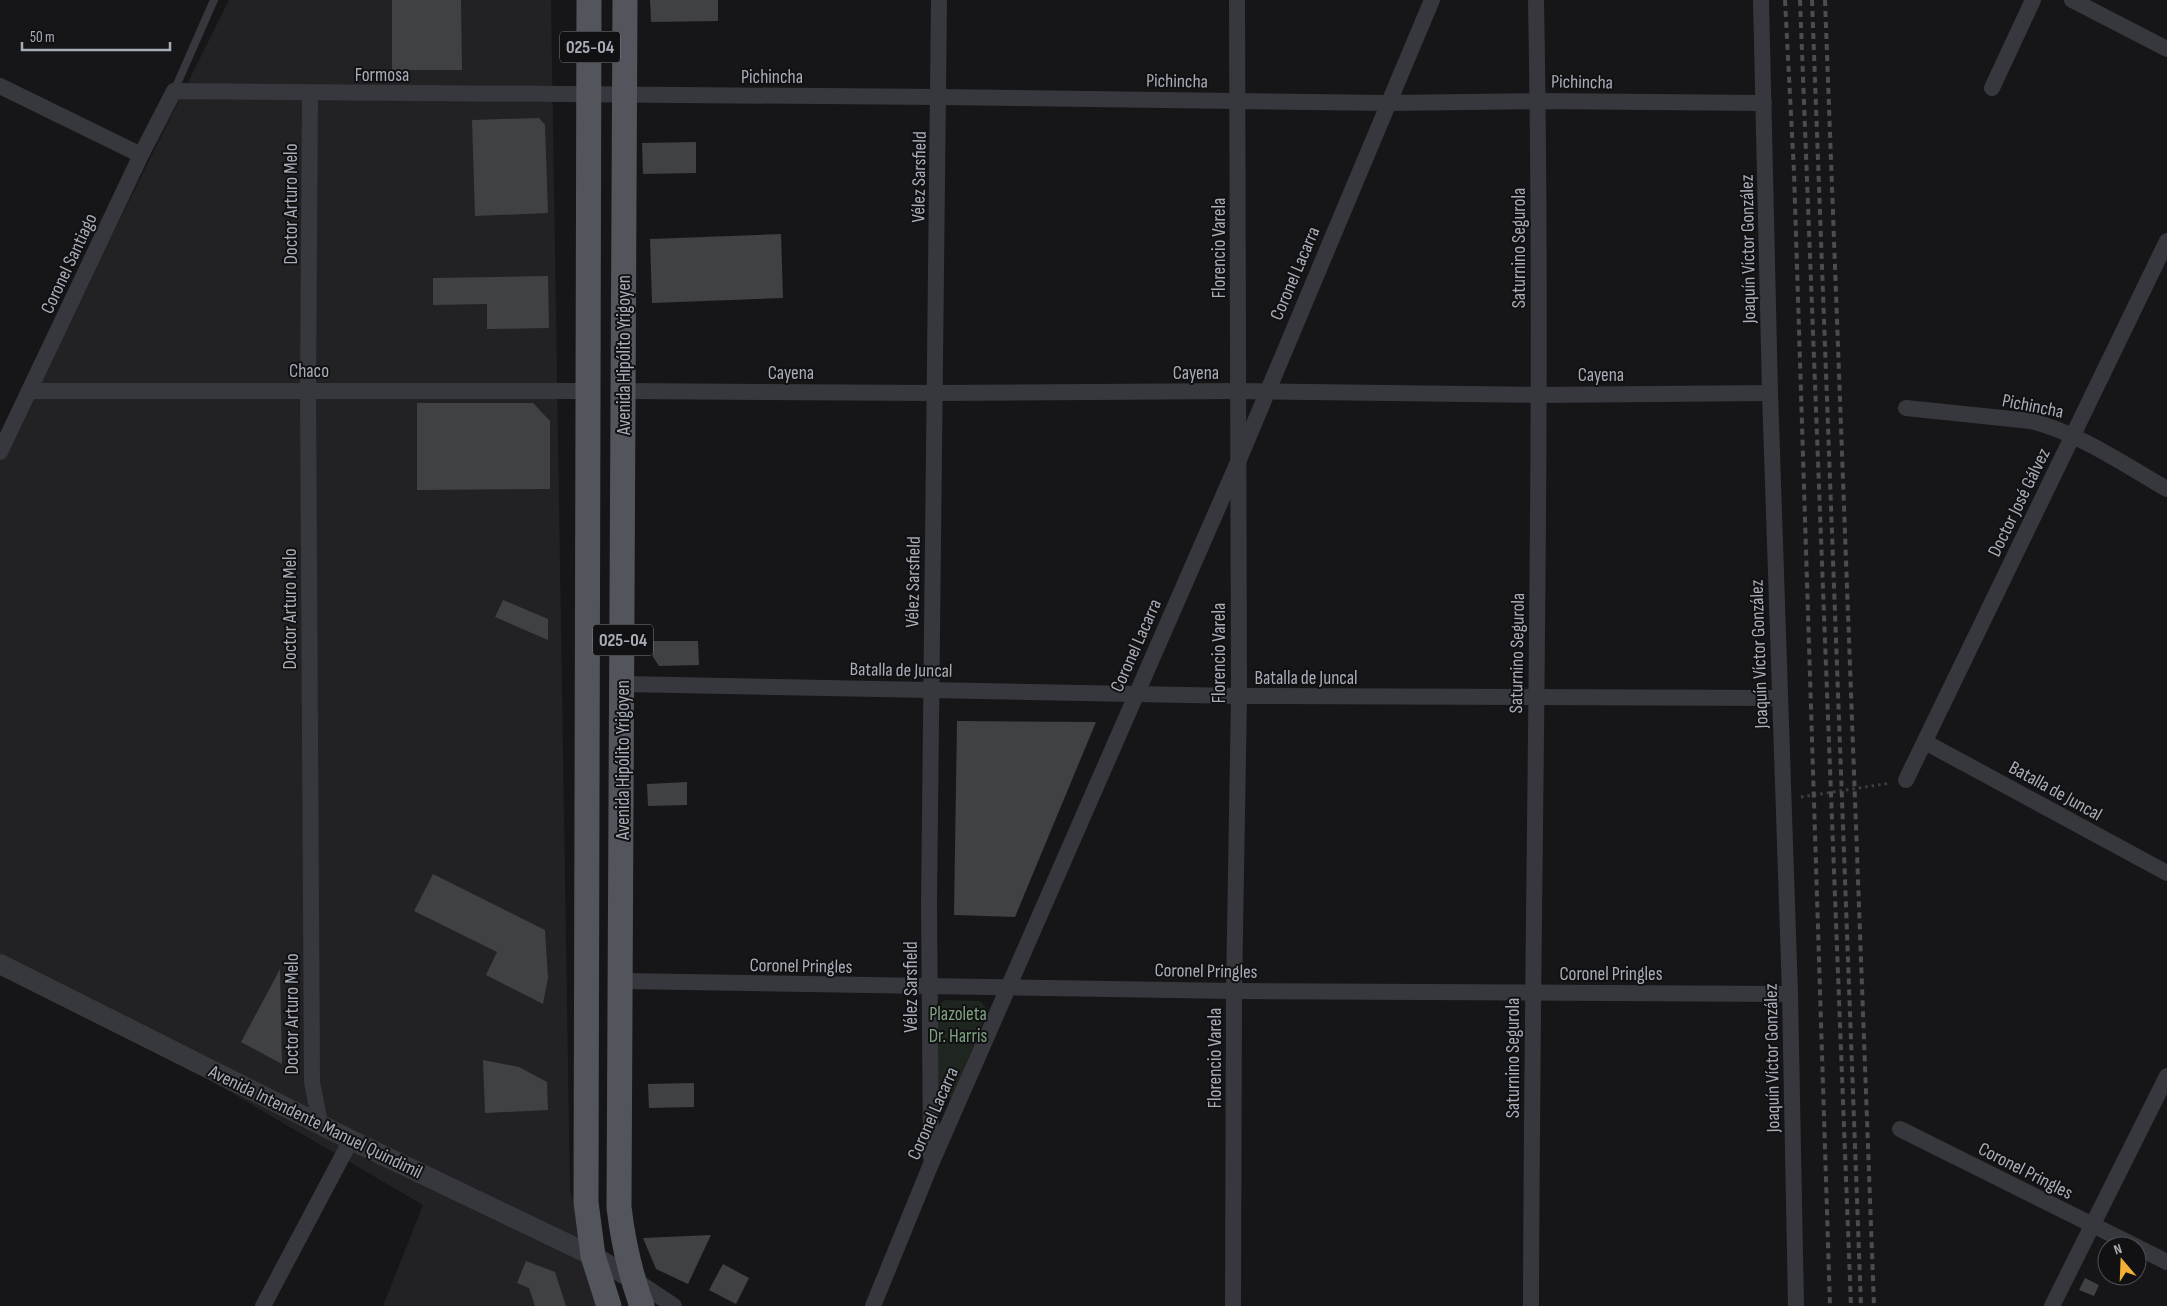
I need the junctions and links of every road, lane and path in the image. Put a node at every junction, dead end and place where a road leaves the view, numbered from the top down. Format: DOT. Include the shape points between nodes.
graph roads {
  1 [pos="214,0"];
  2 [pos="589,0"];
  3 [pos="625,0"];
  4 [pos="939,0"];
  5 [pos="1236,0"];
  6 [pos="1432,0"];
  7 [pos="1536,0"];
  8 [pos="1761,0"];
  9 [pos="2034,0"];
  10 [pos="2072,0"];
  11 [pos="2167,50"];
  12 [pos="0,86"];
  13 [pos="1992,88"];
  14 [pos="174,91"];
  15 [pos="310,94"];
  16 [pos="590,94"];
  17 [pos="625,95"];
  18 [pos="939,97"];
  19 [pos="1237,101"];
  20 [pos="1538,101"];
  21 [pos="1388,103"];
  22 [pos="1764,103"];
  23 [pos="141,156"];
  24 [pos="2167,241"];
  25 [pos="308,390"];
  26 [pos="623,391"];
  27 [pos="1238,391"];
  28 [pos="30,392"];
  29 [pos="588,392"];
  30 [pos="1266,392"];
  31 [pos="934,393"];
  32 [pos="1770,393"];
  33 [pos="1538,395"];
  34 [pos="1906,408"];
  35 [pos="2073,434"];
  36 [pos="0,452"];
  37 [pos="1238,462"];
  38 [pos="2167,489"];
  39 [pos="622,684"];
  40 [pos="931,690"];
  41 [pos="1135,695"];
  42 [pos="1238,696"];
  43 [pos="1535,698"];
  44 [pos="1779,698"];
  45 [pos="1925,742"];
  46 [pos="1906,780"];
  47 [pos="1783,800"];
  48 [pos="2167,873"];
  49 [pos="0,964"];
  50 [pos="622,981"];
  51 [pos="930,987"];
  52 [pos="1009,987"];
  53 [pos="1234,991"];
  54 [pos="1532,992"];
  55 [pos="1790,994"];
  56 [pos="2167,1076"];
  57 [pos="320,1123"];
  58 [pos="1900,1128"];
  59 [pos="351,1140"];
  60 [pos="931,1164"];
  61 [pos="2092,1225"];
  62 [pos="2115,1236"];
  63 [pos="2147,1252"];
  64 [pos="592,1256"];
  65 [pos="2167,1262"];
  66 [pos="632,1278"];
  67 [pos="263,1306"];
  68 [pos="608,1306"];
  69 [pos="642,1306"];
  70 [pos="674,1306"];
  71 [pos="872,1306"];
  72 [pos="1233,1306"];
  73 [pos="1531,1306"];
  74 [pos="1796,1306"];
  75 [pos="2052,1306"];
  1 -- 14 [label="lane"];
  2 -- 16 [label="main road, Avenida Hipólito Yrigoyen / 025-04"];
  3 -- 17 [label="main road, Avenida Hipólito Yrigoyen / 025-04"];
  4 -- 18 [label="street, Vélez Sarsfield"];
  5 -- 19 [label="street, Florencio Varela"];
  6 -- 21 [label="street, Coronel Lacarra"];
  7 -- 20 [label="street, Saturnino Segurola"];
  8 -- 22 [label="street, Joaquín Víctor González"];
  9 -- 13 [label="street"];
  10 -- 11 [label="street"];
  12 -- 23 [label="street"];
  14 -- 15 [label="street, Formosa"];
  14 -- 23 [label="street, Coronel Santiago"];
  15 -- 16 [label="street, Formosa"];
  15 -- 25 [label="street, Doctor Arturo Melo"];
  16 -- 17 [label="street, Pichincha"];
  16 -- 29 [label="main road, Avenida Hipólito Yrigoyen / 025-04"];
  17 -- 18 [label="street, Pichincha"];
  17 -- 26 [label="main road, Avenida Hipólito Yrigoyen / 025-04"];
  18 -- 19 [label="street, Pichincha"];
  18 -- 31 [label="street, Vélez Sarsfield"];
  19 -- 21 [label="street, Pichincha"];
  19 -- 27 [label="street, Florencio Varela"];
  20 -- 21 [label="street, Pichincha"];
  20 -- 22 [label="street, Pichincha"];
  20 -- 33 [label="street, Saturnino Segurola"];
  21 -- 30 [label="street, Coronel Lacarra"];
  22 -- 32 [label="street, Joaquín Víctor González"];
  23 -- 28 [label="street, Coronel Santiago"];
  24 -- 35 [label="street, Doctor José Gálvez"];
  25 -- 28 [label="street, Chaco"];
  25 -- 29 [label="street, Chaco"];
  25 -- 57 [label="street, Doctor Arturo Melo" via="312,1082"];
  26 -- 31 [label="street, Cayena"];
  26 -- 39 [label="main road, Avenida Hipólito Yrigoyen / 025-04"];
  27 -- 30 [label="street, Cayena"];
  27 -- 31 [label="street, Cayena"];
  27 -- 37 [label="street, Florencio Varela"];
  28 -- 36 [label="street, Coronel Santiago"];
  29 -- 64 [label="main road, Avenida Hipólito Yrigoyen / 025-04" via="586,1202"];
  30 -- 33 [label="street, Cayena"];
  30 -- 37 [label="street, Coronel Lacarra"];
  31 -- 40 [label="street, Vélez Sarsfield"];
  32 -- 33 [label="street, Cayena"];
  32 -- 44 [label="street, Joaquín Víctor González"];
  33 -- 43 [label="street, Saturnino Segurola"];
  34 -- 35 [label="street, Pichincha" via="2031,421"];
  35 -- 38 [label="street, Pichincha"];
  35 -- 45 [label="street, Doctor José Gálvez"];
  37 -- 41 [label="street, Coronel Lacarra"];
  37 -- 42 [label="street, Florencio Varela"];
  39 -- 40 [label="street, Batalla de Juncal"];
  39 -- 50 [label="main road, Avenida Hipólito Yrigoyen / 025-04"];
  40 -- 41 [label="street, Batalla de Juncal"];
  40 -- 51 [label="street, Vélez Sarsfield"];
  41 -- 42 [label="street, Batalla de Juncal"];
  41 -- 52 [label="street, Coronel Lacarra"];
  42 -- 43 [label="street, Batalla de Juncal"];
  42 -- 53 [label="street, Florencio Varela"];
  43 -- 44 [label="street, Batalla de Juncal"];
  43 -- 54 [label="street, Saturnino Segurola"];
  44 -- 47 [label="street, Joaquín Víctor González"];
  45 -- 46 [label="street, Doctor José Gálvez"];
  45 -- 48 [label="street, Batalla de Juncal"];
  46 -- 47 [label="path"];
  47 -- 55 [label="street, Joaquín Víctor González"];
  49 -- 57 [label="street, Avenida Intendente Manuel Quindimil"];
  50 -- 51 [label="street, Coronel Pringles"];
  50 -- 66 [label="main road, Avenida Hipólito Yrigoyen / 025-04" via="619,1207 622,1240"];
  51 -- 52 [label="street, Coronel Pringles"];
  51 -- 60 [label="street, Vélez Sarsfield"];
  52 -- 53 [label="street, Coronel Pringles"];
  52 -- 60 [label="street, Coronel Lacarra"];
  53 -- 54 [label="street, Coronel Pringles"];
  53 -- 72 [label="street, Florencio Varela"];
  54 -- 55 [label="street, Coronel Pringles"];
  54 -- 73 [label="street, Saturnino Segurola"];
  55 -- 74 [label="street, Joaquín Víctor González"];
  56 -- 61 [label="street"];
  57 -- 59 [label="street, Avenida Intendente Manuel Quindimil"];
  58 -- 61 [label="street, Coronel Pringles"];
  59 -- 64 [label="street, Avenida Intendente Manuel Quindimil"];
  59 -- 67 [label="street"];
  60 -- 71 [label="street, Coronel Lacarra"];
  61 -- 62 [label="street, Coronel Pringles"];
  61 -- 75 [label="street"];
  63 -- 65 [label="street, Coronel Pringles"];
  64 -- 66 [label="street, Avenida Intendente Manuel Quindimil"];
  64 -- 68 [label="main road, Avenida Hipólito Yrigoyen / 025-04"];
  66 -- 69 [label="main road, Avenida Hipólito Yrigoyen / 025-04"];
  66 -- 70 [label="street"];
}
